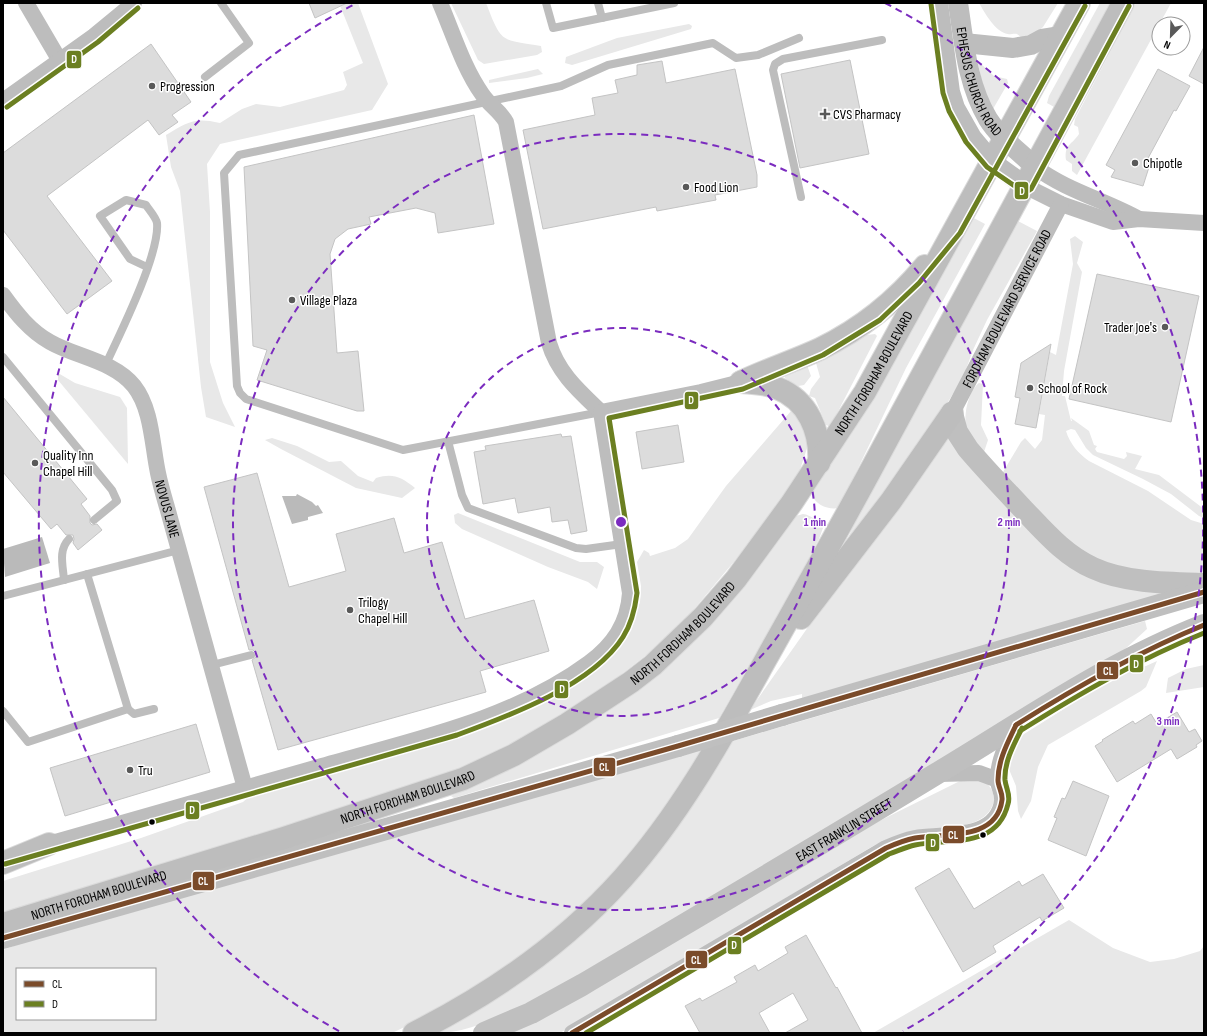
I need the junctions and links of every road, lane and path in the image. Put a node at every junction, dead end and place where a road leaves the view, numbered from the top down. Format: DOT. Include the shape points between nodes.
graph roads {
  1 [pos="26,3"];
  2 [pos="134,3"];
  3 [pos="221,3"];
  4 [pos="440,3"];
  5 [pos="546,3"];
  6 [pos="598,3"];
  7 [pos="674,3"];
  8 [pos="938,3"];
  9 [pos="958,3"];
  10 [pos="1079,3"];
  11 [pos="1123,3"];
  12 [pos="640,7"];
  13 [pos="602,18"];
  14 [pos="1061,36"];
  15 [pos="799,38"];
  16 [pos="882,40"];
  17 [pos="964,43"];
  18 [pos="60,61"];
  19 [pos="206,77"];
  20 [pos="3,100"];
  21 [pos="487,101"];
  22 [pos="1005,138"];
  23 [pos="992,162"];
  24 [pos="1035,167"];
  25 [pos="1025,186"];
  26 [pos="801,197"];
  27 [pos="1061,204"];
  28 [pos="1139,219"];
  29 [pos="1204,223"];
  30 [pos="954,229"];
  31 [pos="147,267"];
  32 [pos="3,295"];
  33 [pos="3,357"];
  34 [pos="106,366"];
  35 [pos="740,382"];
  36 [pos="601,412"];
  37 [pos="952,413"];
  38 [pos="448,441"];
  39 [pos="819,463"];
  40 [pos="94,520"];
  41 [pos="69,539"];
  42 [pos="622,544"];
  43 [pos="179,550"];
  44 [pos="87,574"];
  45 [pos="64,580"];
  46 [pos="1204,584"];
  47 [pos="1204,592"];
  48 [pos="3,596"];
  49 [pos="1204,625"];
  50 [pos="251,655"];
  51 [pos="212,665"];
  52 [pos="760,671"];
  53 [pos="128,709"];
  54 [pos="154,709"];
  55 [pos="3,711"];
  56 [pos="1016,725"];
  57 [pos="937,774"];
  58 [pos="998,780"];
  59 [pos="245,788"];
  60 [pos="49,844"];
  61 [pos="3,857"];
  62 [pos="3,863"];
  63 [pos="3,924"];
  64 [pos="3,938"];
  65 [pos="414,1033"];
  66 [pos="484,1033"];
  67 [pos="572,1033"];
  1 -- 18 [label="street"];
  2 -- 18 [label="street"];
  3 -- 19 [label="lane" via="249,43"];
  4 -- 21 [label="street" via="476,84"];
  5 -- 13 [label="lane" via="553,28"];
  6 -- 13 [label="lane"];
  7 -- 12 [label="lane"];
  8 -- 23 [label="street, EPHESUS CHURCH ROAD" via="950,92 955,108 972,138"];
  9 -- 17 [label="street, EPHESUS CHURCH ROAD"];
  10 -- 14 [label="highway, NORTH FORDHAM BOULEVARD"];
  11 -- 24 [label="highway"];
  12 -- 13 [label="lane"];
  14 -- 17 [label="street" via="1013,48"];
  14 -- 22 [label="highway, NORTH FORDHAM BOULEVARD"];
  15 -- 21 [label="lane" via="758,55 736,58 713,43 706,44 608,65 561,86"];
  16 -- 26 [label="lane" via="783,59 775,64 773,70"];
  17 -- 22 [label="street, EPHESUS CHURCH ROAD" via="970,78 977,96 988,120"];
  18 -- 20 [label="street"];
  21 -- 36 [label="street" via="506,122 554,359 577,390"];
  21 -- 38 [label="lane" via="239,155 224,173 237,386 240,393 246,399 403,450"];
  22 -- 23 [label="highway, NORTH FORDHAM BOULEVARD"];
  22 -- 24 [label="street, EPHESUS CHURCH ROAD"];
  23 -- 25 [label="street, EPHESUS CHURCH ROAD"];
  23 -- 30 [label="highway, NORTH FORDHAM BOULEVARD"];
  24 -- 25 [label="highway"];
  24 -- 28 [label="street" via="1066,187"];
  25 -- 27 [label="street"];
  25 -- 52 [label="highway"];
  27 -- 28 [label="street" via="1113,222"];
  27 -- 37 [label="street, FORDHAM BOULEVARD SERVICE ROAD"];
  28 -- 29 [label="street"];
  30 -- 35 [label="highway" via="914,279 890,303 863,324 820,349"];
  30 -- 39 [label="highway, NORTH FORDHAM BOULEVARD" via="865,392"];
  31 -- 31 [label="lane" via="157,222 146,205 126,200 100,216 130,259"];
  31 -- 34 [label="lane"];
  32 -- 34 [label="street, NOVUS LANE" via="37,334 51,343"];
  33 -- 40 [label="lane" via="112,490 118,501"];
  34 -- 43 [label="street, NOVUS LANE" via="119,373 133,386 147,412 158,474"];
  35 -- 36 [label="street"];
  35 -- 39 [label="highway" via="777,388 799,403 816,429"];
  36 -- 38 [label="lane"];
  36 -- 42 [label="street"];
  37 -- 46 [label="main road" via="957,432 972,454 1054,542 1072,557 1116,576 1170,583"];
  37 -- 52 [label="highway" via="866,535"];
  38 -- 42 [label="lane" via="462,495 468,508 576,548"];
  39 -- 63 [label="highway, NORTH FORDHAM BOULEVARD" via="736,578 679,642 625,686 514,755 426,792"];
  41 -- 45 [label="lane" via="64,545 62,555"];
  42 -- 59 [label="street" via="630,594 625,618 611,643 576,672 522,701 479,719"];
  43 -- 44 [label="lane"];
  43 -- 51 [label="street, NOVUS LANE"];
  44 -- 45 [label="lane"];
  44 -- 53 [label="lane"];
  45 -- 48 [label="lane"];
  47 -- 64 [label="main road, bridge" via="678,746"];
  49 -- 56 [label="main road, EAST FRANKLIN STREET" via="1161,643"];
  50 -- 51 [label="lane"];
  51 -- 59 [label="street, NOVUS LANE"];
  52 -- 65 [label="highway" via="682,804 621,881 571,929 522,968 468,1004"];
  53 -- 54 [label="lane" via="134,714"];
  53 -- 55 [label="lane" via="28,742"];
  56 -- 57 [label="main road, EAST FRANKLIN STREET"];
  56 -- 58 [label="street" via="1003,756"];
  57 -- 58 [label="street" via="979,773"];
  57 -- 66 [label="main road, EAST FRANKLIN STREET" via="576,989 531,1013"];
  58 -- 67 [label="street" via="1002,794 1001,806 997,816 986,826 960,834 913,838 886,848"];
  59 -- 60 [label="street"];
  60 -- 61 [label="street"];
  60 -- 62 [label="highway"];
}
